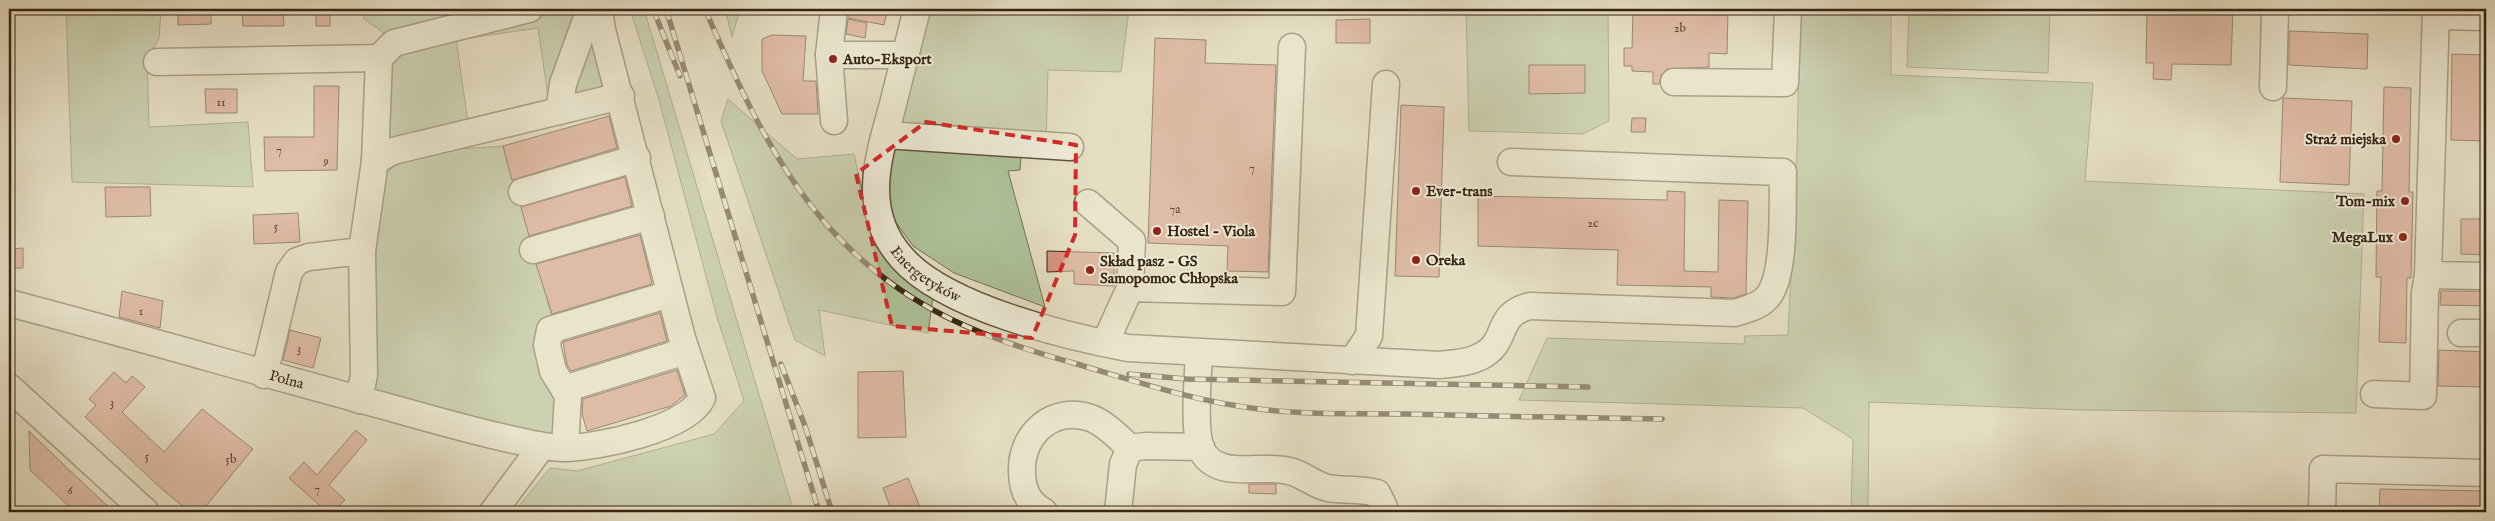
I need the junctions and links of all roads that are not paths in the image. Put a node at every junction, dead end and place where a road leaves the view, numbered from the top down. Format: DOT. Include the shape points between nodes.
graph roads {
  1 [pos="529,9"];
  2 [pos="590,9"];
  3 [pos="599,9"];
  4 [pos="834,9"];
  5 [pos="917,9"];
  6 [pos="1788,9"];
  7 [pos="2275,9"];
  8 [pos="2436,12"];
  9 [pos="2486,17"];
  10 [pos="1292,47"];
  11 [pos="829,55"];
  12 [pos="905,55"];
  13 [pos="379,58"];
  14 [pos="157,62"];
  15 [pos="1674,82"];
  16 [pos="1386,84"];
  17 [pos="2273,87"];
  18 [pos="620,96"];
  19 [pos="559,111"];
  20 [pos="834,121"];
  21 [pos="885,135"];
  22 [pos="1070,147"];
  23 [pos="637,158"];
  24 [pos="375,161"];
  25 [pos="1511,162"];
  26 [pos="522,192"];
  27 [pos="1088,203"];
  28 [pos="651,216"];
  29 [pos="534,250"];
  30 [pos="362,251"];
  31 [pos="2428,275"];
  32 [pos="2486,276"];
  33 [pos="1130,288"];
  34 [pos="670,294"];
  35 [pos="9,303"];
  36 [pos="1105,343"];
  37 [pos="686,351"];
  38 [pos="1199,353"];
  39 [pos="1352,361"];
  40 [pos="264,375"];
  41 [pos="9,387"];
  42 [pos="564,389"];
  43 [pos="2374,394"];
  44 [pos="360,400"];
  45 [pos="553,447"];
  46 [pos="1201,447"];
  47 [pos="1130,448"];
  48 [pos="2486,474"];
  49 [pos="146,512"];
  50 [pos="493,512"];
  51 [pos="1044,512"];
  52 [pos="1118,512"];
  53 [pos="1384,512"];
  54 [pos="2322,512"];
  1 -- 13 [label="street" via="394,43"];
  2 -- 19 [label="street" via="563,84"];
  3 -- 18 [label="street"];
  4 -- 11 [label="street"];
  5 -- 12 [label="street, Energetyków"];
  6 -- 15 [label="street" via="1785,83"];
  7 -- 17 [label="street"];
  8 -- 9 [label="street"];
  8 -- 31 [label="street"];
  10 -- 33 [label="street" via="1282,292"];
  11 -- 12 [label="street"];
  11 -- 20 [label="street"];
  12 -- 21 [label="street, Energetyków"];
  13 -- 14 [label="street"];
  13 -- 24 [label="street"];
  16 -- 39 [label="street" via="1369,336"];
  18 -- 19 [label="street"];
  18 -- 23 [label="street"];
  19 -- 24 [label="street" via="393,151"];
  21 -- 22 [label="street"];
  21 -- 36 [label="street, Energetyków" via="877,173 877,209 888,238 912,268 973,304 1013,319"];
  23 -- 26 [label="street"];
  23 -- 28 [label="street"];
  24 -- 30 [label="street"];
  25 -- 39 [label="street, Energetyków" via="1783,172 1778,277 1769,296 1756,306 1735,313 1530,306 1516,310 1504,322 1500,337 1486,354 1470,362 1440,365"];
  27 -- 33 [label="street" via="1132,241"];
  28 -- 29 [label="street"];
  28 -- 34 [label="street"];
  30 -- 40 [label="street" via="297,261 290,272"];
  30 -- 44 [label="street" via="364,375"];
  31 -- 32 [label="street"];
  31 -- 43 [label="street" via="2424,396"];
  33 -- 36 [label="street"];
  34 -- 37 [label="street"];
  34 -- 42 [label="street" via="550,330 547,345 553,371"];
  35 -- 40 [label="street, Polna"];
  36 -- 38 [label="street, Energetyków"];
  37 -- 42 [label="street"];
  37 -- 45 [label="street" via="702,398 697,407 652,430 625,438"];
  38 -- 39 [label="street, Energetyków"];
  38 -- 46 [label="street" via="1197,414"];
  40 -- 44 [label="street, Polna"];
  41 -- 49 [label="street"];
  42 -- 45 [label="street" via="569,404"];
  44 -- 45 [label="street, Polna" via="476,431"];
  45 -- 50 [label="street"];
  46 -- 47 [label="street"];
  46 -- 53 [label="street" via="1206,457 1230,469 1290,471 1328,488 1363,489 1377,493"];
  47 -- 51 [label="street" via="1107,426 1091,418 1067,416 1043,424 1029,440 1022,461 1022,482 1028,499"];
  47 -- 52 [label="street" via="1123,464"];
  48 -- 54 [label="street" via="2323,469"];
}
